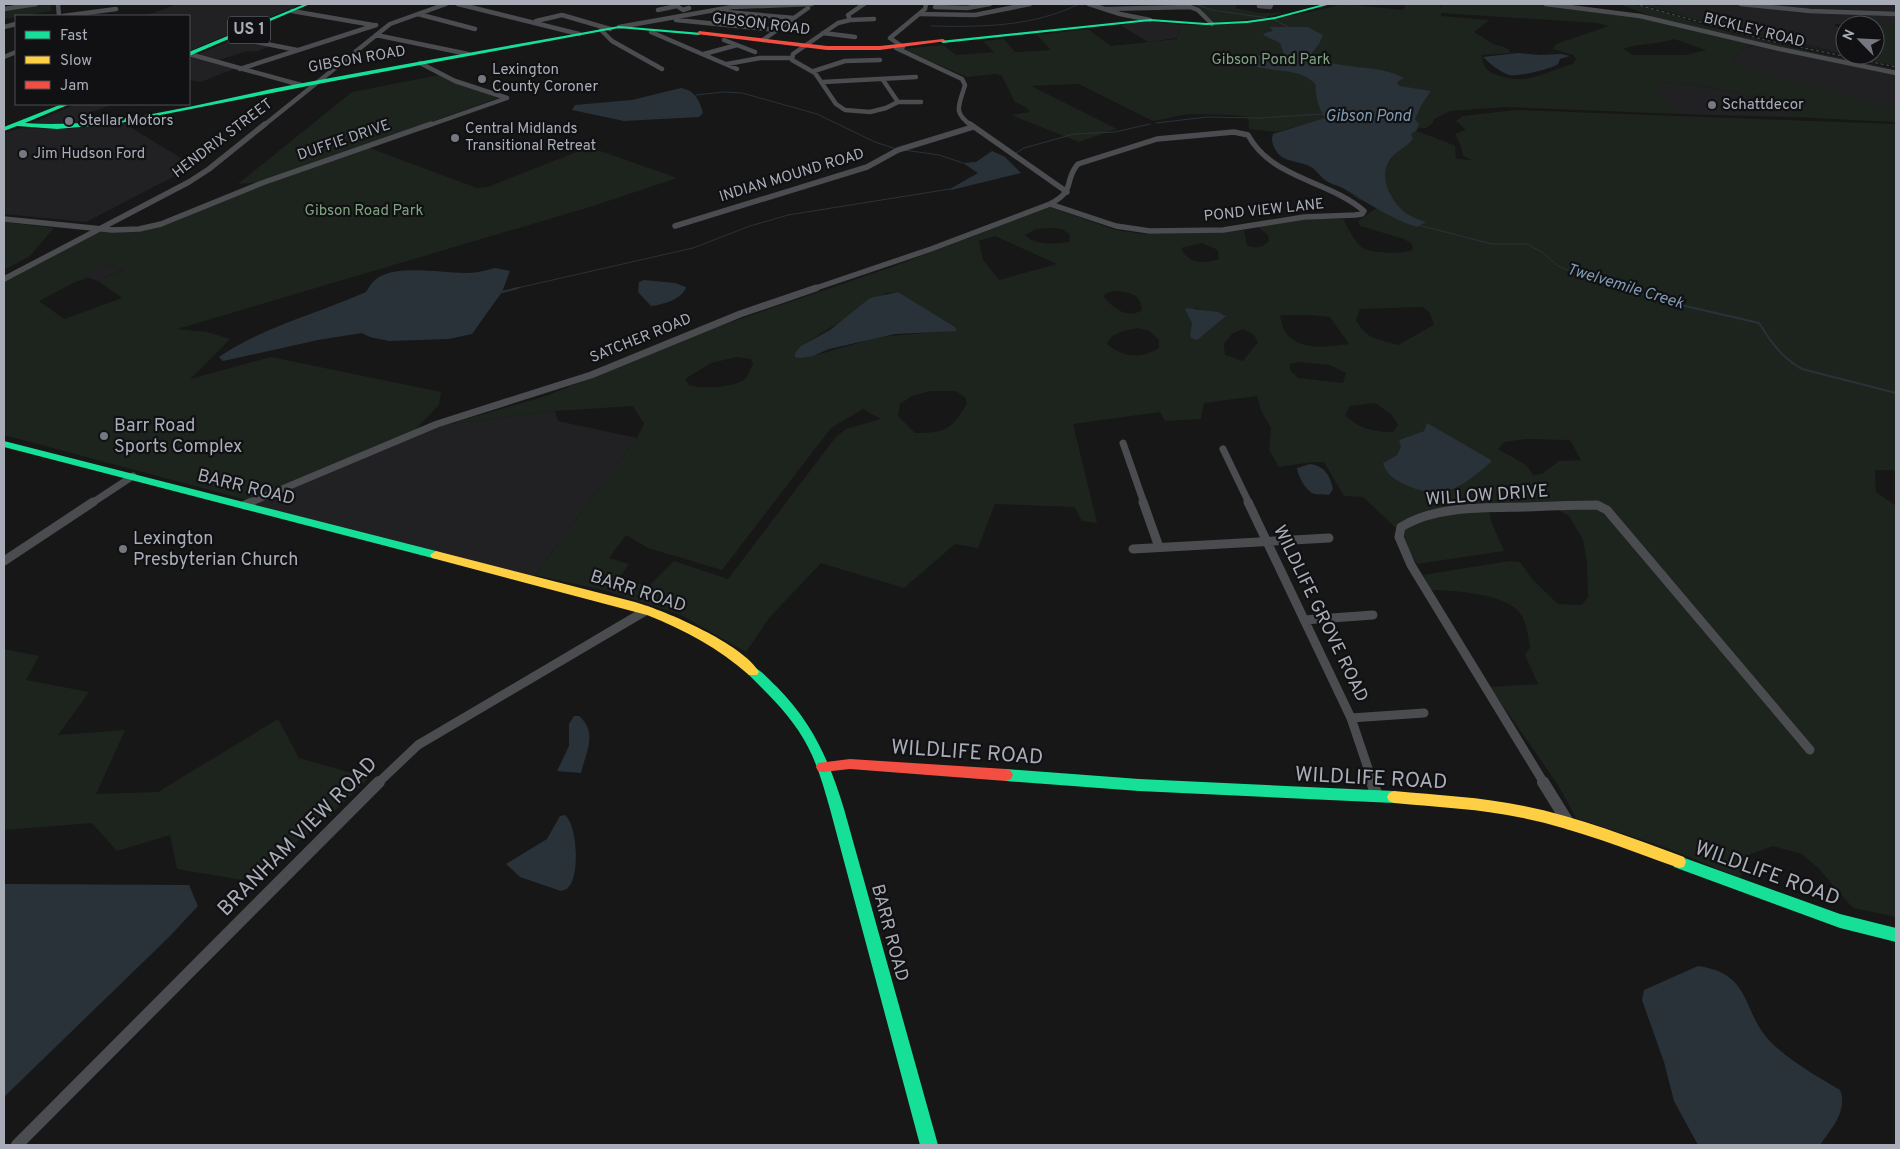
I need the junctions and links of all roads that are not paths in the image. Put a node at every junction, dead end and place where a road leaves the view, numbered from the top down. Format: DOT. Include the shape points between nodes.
graph roads {
  1 [pos="36,4"];
  2 [pos="308,4"];
  3 [pos="446,4"];
  4 [pos="458,4"];
  5 [pos="719,4"];
  6 [pos="812,4"];
  7 [pos="864,4"];
  8 [pos="926,4"];
  9 [pos="990,4"];
  10 [pos="1030,4"];
  11 [pos="1089,4"];
  12 [pos="1329,4"];
  13 [pos="1546,4"];
  14 [pos="1741,4"];
  15 [pos="675,5"];
  16 [pos="951,6"];
  17 [pos="935,7"];
  18 [pos="689,8"];
  19 [pos="808,8"];
  20 [pos="4,9"];
  21 [pos="116,9"];
  22 [pos="1105,9"];
  23 [pos="658,10"];
  24 [pos="292,11"];
  25 [pos="706,11"];
  26 [pos="726,12"];
  27 [pos="416,13"];
  28 [pos="920,14"];
  29 [pos="1896,14"];
  30 [pos="71,15"];
  31 [pos="794,18"];
  32 [pos="874,19"];
  33 [pos="675,20"];
  34 [pos="850,20"];
  35 [pos="1150,20"];
  36 [pos="534,21"];
  37 [pos="1212,24"];
  38 [pos="376,25"];
  39 [pos="388,26"];
  40 [pos="475,29"];
  41 [pos="610,29"];
  42 [pos="778,30"];
  43 [pos="651,32"];
  44 [pos="580,34"];
  45 [pos="823,34"];
  46 [pos="376,35"];
  47 [pos="231,37"];
  48 [pos="855,37"];
  49 [pos="724,40"];
  50 [pos="763,40"];
  51 [pos="737,45"];
  52 [pos="807,45"];
  53 [pos="900,47"];
  54 [pos="299,50"];
  55 [pos="755,52"];
  56 [pos="190,54"];
  57 [pos="190,54"];
  58 [pos="468,54"];
  59 [pos="704,54"];
  60 [pos="792,58"];
  61 [pos="880,60"];
  62 [pos="420,63"];
  63 [pos="728,64"];
  64 [pos="240,69"];
  65 [pos="662,69"];
  66 [pos="737,69"];
  67 [pos="814,71"];
  68 [pos="1896,73"];
  69 [pos="916,77"];
  70 [pos="883,80"];
  71 [pos="318,82"];
  72 [pos="823,82"];
  73 [pos="301,85"];
  74 [pos="898,102"];
  75 [pos="921,102"];
  76 [pos="54,105"];
  77 [pos="64,105"];
  78 [pos="6,125"];
  79 [pos="972,127"];
  80 [pos="1067,192"];
  81 [pos="1050,204"];
  82 [pos="4,219"];
  83 [pos="675,226"];
  84 [pos="101,228"];
  85 [pos="4,279"];
  86 [pos="1123,443"];
  87 [pos="4,444"];
  88 [pos="1223,449"];
  89 [pos="133,476"];
  90 [pos="245,505"];
  91 [pos="1329,538"];
  92 [pos="1268,543"];
  93 [pos="1159,547"];
  94 [pos="1133,549"];
  95 [pos="4,562"];
  96 [pos="647,610"];
  97 [pos="1373,615"];
  98 [pos="1304,620"];
  99 [pos="1424,713"];
  100 [pos="1351,718"];
  101 [pos="1810,750"];
  102 [pos="824,767"];
  103 [pos="1377,796"];
  104 [pos="1569,824"];
  105 [pos="1896,935"];
  106 [pos="17,1145"];
  107 [pos="929,1145"];
  1 -- 20 [label="street"];
  2 -- 24 [label="street, US 1"];
  3 -- 27 [label="street, HENDRIX STREET"];
  4 -- 36 [label="street"];
  5 -- 25 [label="street"];
  6 -- 25 [label="street"];
  7 -- 34 [label="street" via="848,15"];
  8 -- 28 [label="street"];
  9 -- 16 [label="street"];
  10 -- 28 [label="street" via="978,15"];
  11 -- 22 [label="street"];
  12 -- 37 [label="street, GIBSON ROAD" via="1260,21"];
  13 -- 68 [label="street, BICKLEY ROAD" via="1640,16"];
  14 -- 29 [label="street" via="1810,11"];
  15 -- 18 [label="street" via="683,10"];
  15 -- 23 [label="street"];
  16 -- 17 [label="street"];
  19 -- 31 [label="street"];
  21 -- 30 [label="street"];
  22 -- 35 [label="street"];
  22 -- 37 [label="street" via="1190,7 1198,10"];
  24 -- 38 [label="street"];
  24 -- 47 [label="street, US 1"];
  25 -- 41 [label="street"];
  26 -- 31 [label="street"];
  27 -- 39 [label="street, HENDRIX STREET"];
  27 -- 40 [label="street"];
  28 -- 53 [label="street" via="890,38"];
  31 -- 42 [label="street"];
  32 -- 34 [label="street"];
  33 -- 42 [label="street"];
  34 -- 45 [label="street"];
  35 -- 37 [label="street, GIBSON ROAD"];
  35 -- 53 [label="street, GIBSON ROAD"];
  36 -- 41 [label="street" via="562,15"];
  36 -- 44 [label="street"];
  38 -- 39 [label="street"];
  38 -- 54 [label="street"];
  39 -- 46 [label="street, HENDRIX STREET"];
  41 -- 44 [label="street, GIBSON ROAD"];
  41 -- 50 [label="street, GIBSON ROAD" via="670,29"];
  41 -- 65 [label="street" via="612,41"];
  42 -- 50 [label="street"];
  43 -- 59 [label="street"];
  44 -- 58 [label="street, GIBSON ROAD"];
  45 -- 48 [label="street"];
  45 -- 52 [label="street"];
  46 -- 58 [label="street"];
  46 -- 71 [label="street, HENDRIX STREET"];
  47 -- 54 [label="street"];
  47 -- 56 [label="street, US 1"];
  49 -- 51 [label="street"];
  50 -- 52 [label="street, GIBSON ROAD"];
  51 -- 55 [label="street"];
  51 -- 59 [label="street"];
  52 -- 53 [label="street, GIBSON ROAD" via="850,49"];
  52 -- 60 [label="street"];
  53 -- 79 [label="street" via="964,80 958,113"];
  54 -- 64 [label="street"];
  57 -- 64 [label="street"];
  58 -- 62 [label="street, GIBSON ROAD"];
  59 -- 63 [label="street"];
  60 -- 63 [label="street" via="760,58"];
  60 -- 67 [label="street"];
  61 -- 67 [label="street" via="845,61"];
  62 -- 71 [label="street, GIBSON ROAD"];
  62 -- 84 [label="street, DUFFIE DRIVE" via="455,81 506,98 270,180 170,222 139,229"];
  63 -- 66 [label="street"];
  64 -- 73 [label="street"];
  67 -- 72 [label="street"];
  69 -- 70 [label="street"];
  70 -- 72 [label="street"];
  70 -- 74 [label="street"];
  71 -- 73 [label="street, GIBSON ROAD"];
  71 -- 84 [label="street, HENDRIX STREET" via="201,174"];
  72 -- 74 [label="street" via="839,107 850,111 884,110"];
  73 -- 78 [label="street, GIBSON ROAD" via="100,124 57,128"];
  74 -- 75 [label="street"];
  76 -- 78 [label="street"];
  77 -- 78 [label="street"];
  79 -- 80 [label="street"];
  79 -- 83 [label="street, INDIAN MOUND ROAD" via="898,150 867,167"];
  80 -- 81 [label="street"];
  80 -- 81 [label="street, POND VIEW LANE" via="1072,170 1081,163 1157,140 1239,132 1248,135 1255,148 1277,166 1311,180 1364,211 1355,216 1304,217 1229,230 1166,231 1121,228"];
  81 -- 90 [label="street, SATCHER ROAD" via="740,314 591,375 455,418"];
  82 -- 84 [label="street"];
  84 -- 85 [label="street, HENDRIX STREET"];
  86 -- 93 [label="street"];
  87 -- 89 [label="street, BARR ROAD"];
  88 -- 92 [label="street, WILDLIFE GROVE ROAD"];
  89 -- 90 [label="street, BARR ROAD"];
  89 -- 95 [label="street"];
  90 -- 96 [label="street, BARR ROAD"];
  91 -- 92 [label="street"];
  92 -- 93 [label="street"];
  92 -- 98 [label="street, WILDLIFE GROVE ROAD"];
  93 -- 94 [label="street"];
  96 -- 102 [label="street, BARR ROAD" via="683,624 742,661 798,720"];
  96 -- 106 [label="street, BRANHAM VIEW ROAD" via="437,732 401,760"];
  97 -- 98 [label="street"];
  98 -- 100 [label="street, WILDLIFE GROVE ROAD"];
  99 -- 100 [label="street"];
  100 -- 103 [label="street, WILDLIFE GROVE ROAD"];
  101 -- 104 [label="street, WILLOW DRIVE" via="1607,510 1597,505 1581,505 1462,511 1410,520 1401,527 1399,537 1411,565"];
  102 -- 103 [label="street, WILDLIFE ROAD" via="850,764 1139,785"];
  102 -- 107 [label="street, BARR ROAD"];
  103 -- 104 [label="street, WILDLIFE ROAD" via="1472,804"];
  104 -- 105 [label="street, WILDLIFE ROAD" via="1640,846 1832,918"];
}
